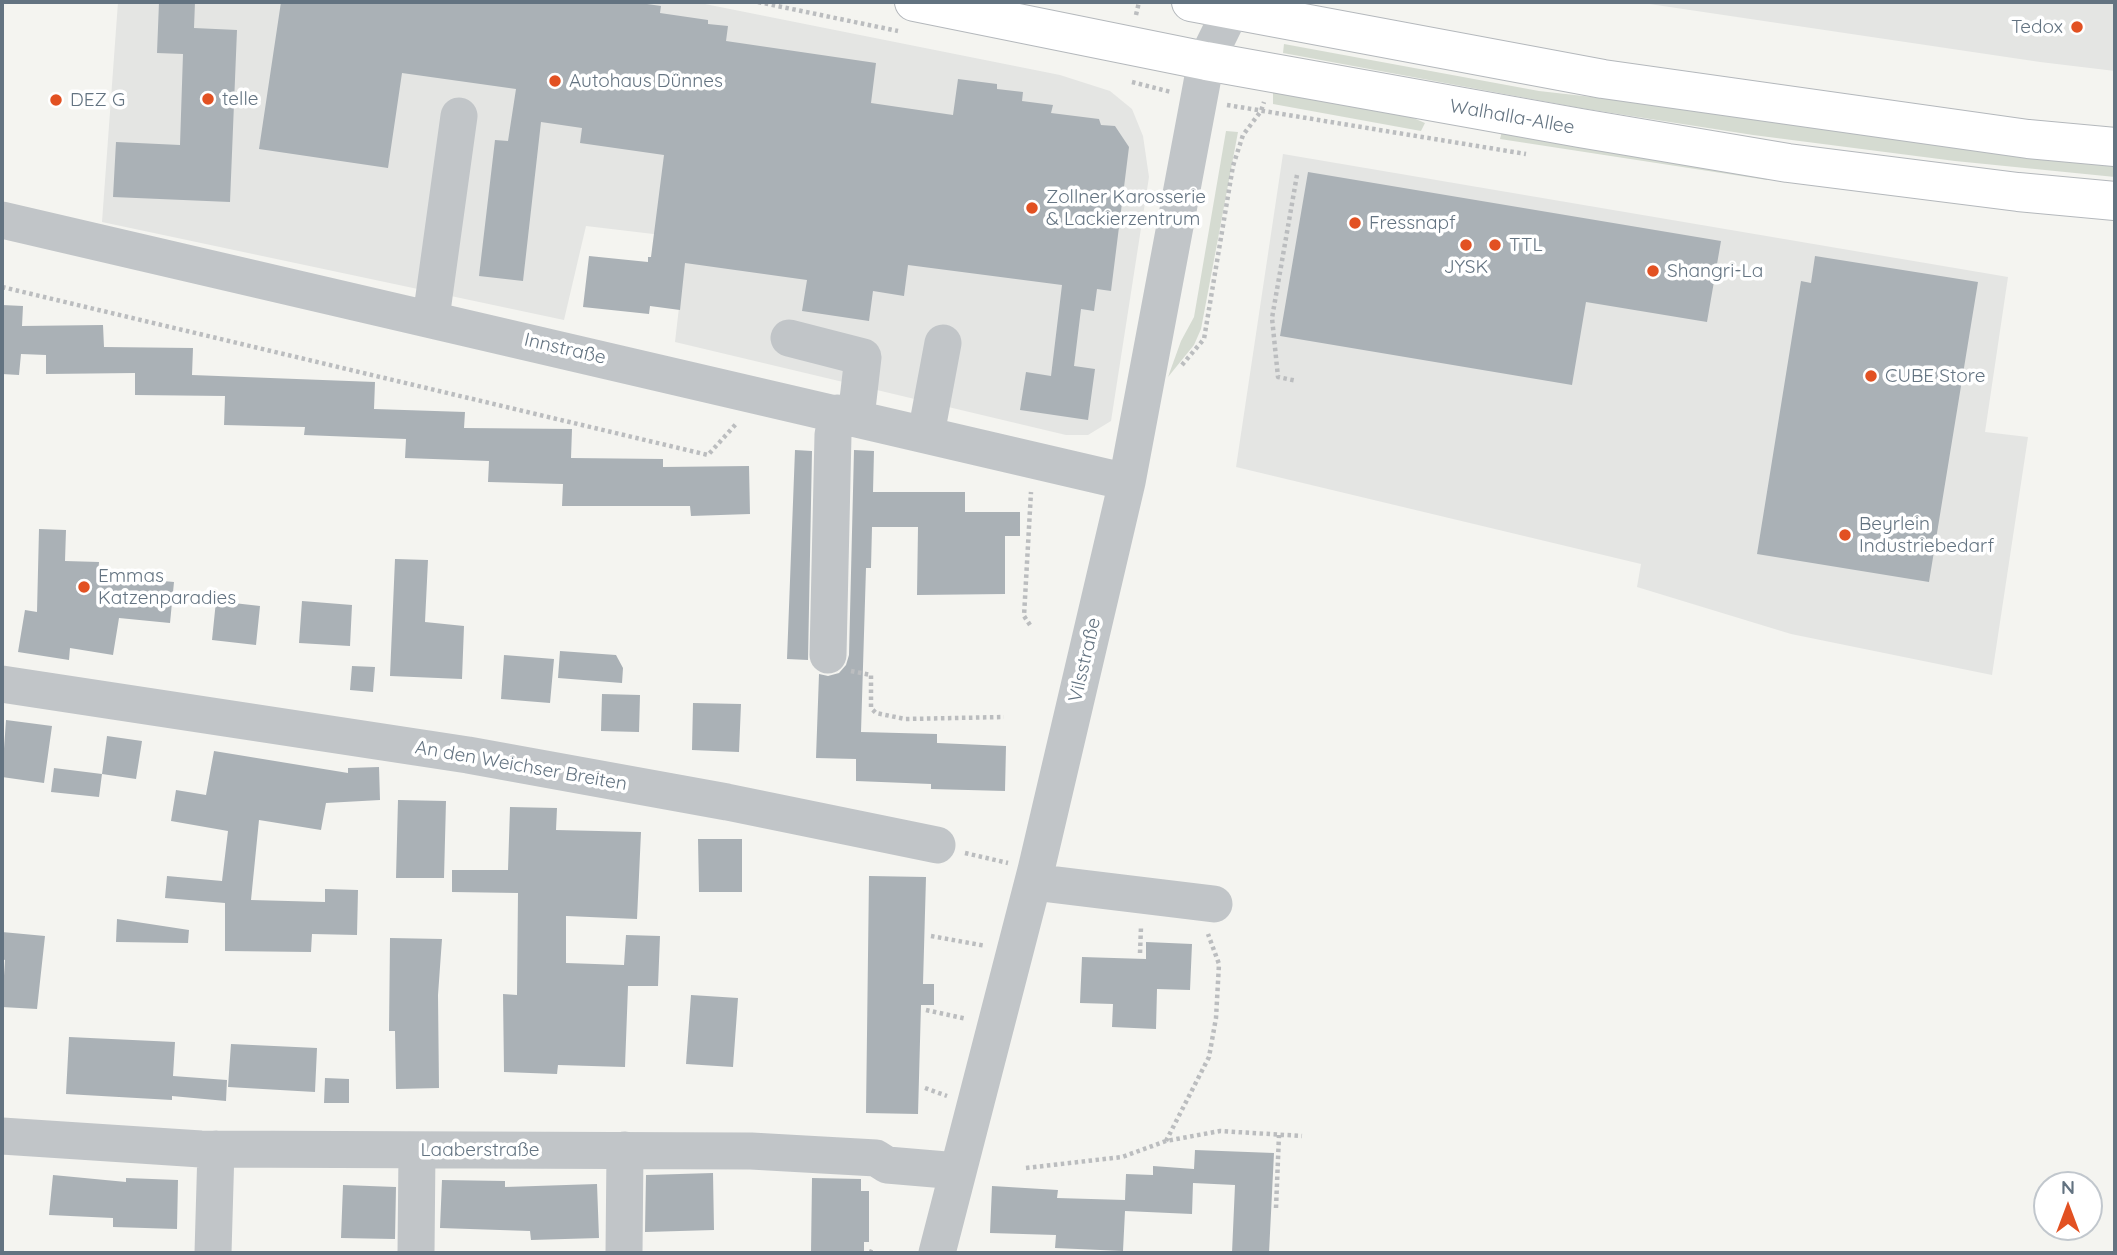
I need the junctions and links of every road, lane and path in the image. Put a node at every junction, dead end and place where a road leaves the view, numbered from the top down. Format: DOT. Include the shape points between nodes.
graph roads {
  1 [pos="914,2"];
  2 [pos="1189,2"];
  3 [pos="1234,6"];
  4 [pos="1206,61"];
  5 [pos="1261,111"];
  6 [pos="459,116"];
  7 [pos="2115,147"];
  8 [pos="1297,175"];
  9 [pos="2115,201"];
  10 [pos="2,220"];
  11 [pos="2,287"];
  12 [pos="431,318"];
  13 [pos="789,338"];
  14 [pos="943,343"];
  15 [pos="1180,368"];
  16 [pos="1297,381"];
  17 [pos="763,396"];
  18 [pos="846,415"];
  19 [pos="926,434"];
  20 [pos="1033,460"];
  21 [pos="1127,482"];
  22 [pos="1030,625"];
  23 [pos="840,663"];
  24 [pos="2,684"];
  25 [pos="1004,717"];
  26 [pos="937,845"];
  27 [pos="1035,876"];
  28 [pos="1177,899"];
  29 [pos="1214,904"];
  30 [pos="932,936"];
  31 [pos="1015,951"];
  32 [pos="926,1010"];
  33 [pos="995,1026"];
  34 [pos="1279,1135"];
  35 [pos="2,1136"];
  36 [pos="1302,1136"];
  37 [pos="1166,1141"];
  38 [pos="216,1149"];
  39 [pos="417,1150"];
  40 [pos="625,1150"];
  41 [pos="1026,1168"];
  42 [pos="957,1171"];
  43 [pos="1276,1208"];
  44 [pos="213,1253"];
  45 [pos="416,1253"];
  46 [pos="624,1253"];
  47 [pos="937,1253"];
  1 -- 4 [label="main road, Walhalla-Allee"];
  2 -- 3 [label="main road"];
  2 -- 4 [label="street, Vilsstraße"];
  3 -- 4 [label="street, Vilsstraße"];
  3 -- 7 [label="main road" via="1603,79 2001,136"];
  4 -- 9 [label="main road, Walhalla-Allee" via="1788,163"];
  4 -- 21 [label="street, Vilsstraße"];
  5 -- 15 [label="path" via="1243,135 1233,166 1204,339"];
  6 -- 12 [label="street"];
  8 -- 16 [label="path" via="1272,318 1278,377"];
  10 -- 12 [label="street, Innstraße"];
  11 -- 17 [label="path" via="708,455"];
  12 -- 17 [label="street, Innstraße"];
  13 -- 18 [label="street" via="863,357"];
  14 -- 19 [label="street"];
  17 -- 18 [label="street, Innstraße"];
  18 -- 19 [label="street, Innstraße"];
  18 -- 23 [label="street"];
  19 -- 20 [label="street, Innstraße"];
  20 -- 21 [label="street, Innstraße"];
  20 -- 22 [label="path" via="1024,615"];
  21 -- 27 [label="street, Vilsstraße"];
  23 -- 25 [label="path" via="870,675 876,713 905,719"];
  24 -- 26 [label="street, An den Weichser Breiten" via="468,755"];
  26 -- 27 [label="path"];
  27 -- 28 [label="street"];
  27 -- 31 [label="street, Vilsstraße"];
  28 -- 29 [label="street"];
  28 -- 37 [label="path" via="1211,938 1219,964 1209,1057"];
  30 -- 31 [label="path"];
  31 -- 33 [label="street, Vilsstraße"];
  32 -- 33 [label="path"];
  33 -- 42 [label="street, Vilsstraße"];
  34 -- 36 [label="path"];
  34 -- 37 [label="path" via="1220,1131"];
  34 -- 43 [label="path"];
  35 -- 38 [label="street, Laaberstraße"];
  37 -- 41 [label="path" via="1122,1157"];
  38 -- 39 [label="street, Laaberstraße"];
  38 -- 44 [label="street"];
  39 -- 40 [label="street, Laaberstraße"];
  39 -- 45 [label="street"];
  40 -- 42 [label="street, Laaberstraße" via="876,1158 887,1164"];
  40 -- 46 [label="street"];
  42 -- 47 [label="street, Vilsstraße"];
}
